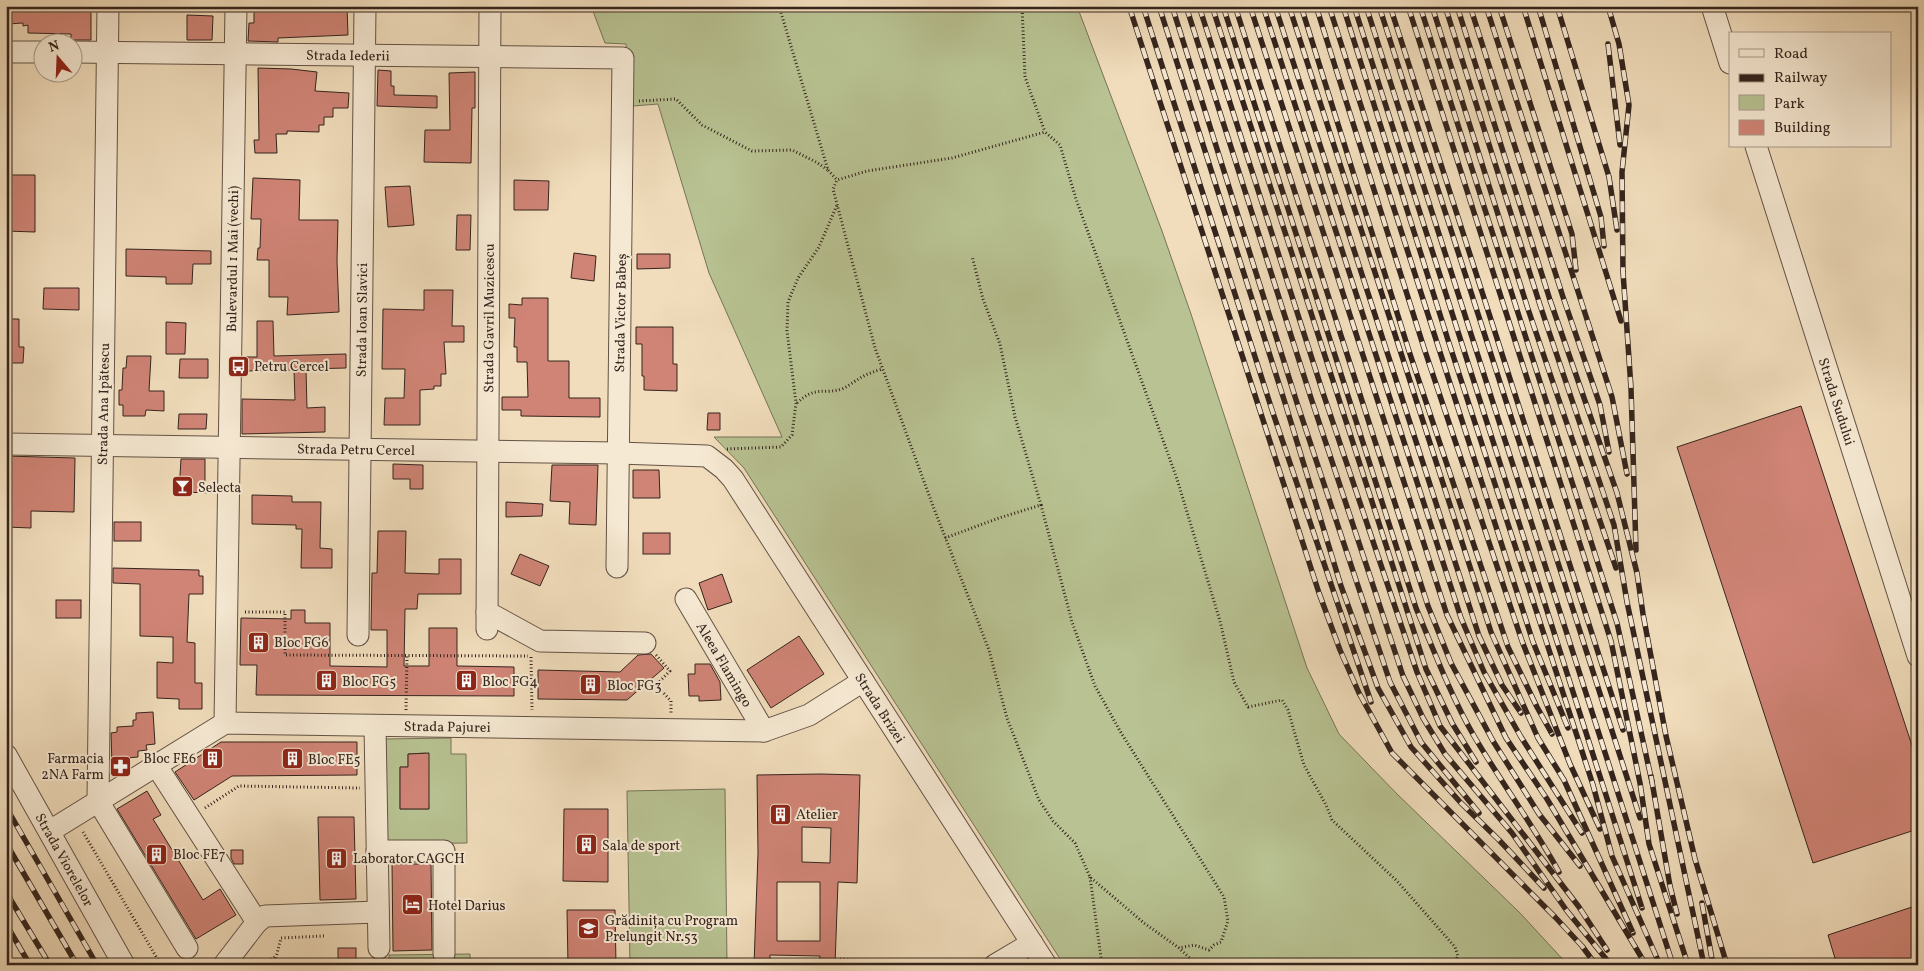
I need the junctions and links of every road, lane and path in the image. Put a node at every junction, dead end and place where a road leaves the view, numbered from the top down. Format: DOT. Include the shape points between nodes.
graph roads {
  1 [pos="108,6"];
  2 [pos="236,6"];
  3 [pos="365,6"];
  4 [pos="490,6"];
  5 [pos="779,6"];
  6 [pos="1022,6"];
  7 [pos="1712,6"];
  8 [pos="6,52"];
  9 [pos="32,52"];
  10 [pos="82,52"];
  11 [pos="108,53"];
  12 [pos="235,54"];
  13 [pos="364,56"];
  14 [pos="490,57"];
  15 [pos="623,58"];
  16 [pos="1729,61"];
  17 [pos="623,101"];
  18 [pos="1044,132"];
  19 [pos="1757,148"];
  20 [pos="828,170"];
  21 [pos="838,180"];
  22 [pos="837,205"];
  23 [pos="972,256"];
  24 [pos="883,369"];
  25 [pos="796,403"];
  26 [pos="6,444"];
  27 [pos="103,446"];
  28 [pos="229,448"];
  29 [pos="360,450"];
  30 [pos="488,452"];
  31 [pos="618,453"];
  32 [pos="713,454"];
  33 [pos="1041,505"];
  34 [pos="945,538"];
  35 [pos="617,567"];
  36 [pos="686,599"];
  37 [pos="237,612"];
  38 [pos="358,635"];
  39 [pos="645,643"];
  40 [pos="407,656"];
  41 [pos="531,656"];
  42 [pos="540,656"];
  43 [pos="1918,656"];
  44 [pos="863,682"];
  45 [pos="225,723"];
  46 [pos="375,726"];
  47 [pos="406,727"];
  48 [pos="532,728"];
  49 [pos="671,730"];
  50 [pos="764,731"];
  51 [pos="6,755"];
  52 [pos="156,765"];
  53 [pos="376,788"];
  54 [pos="98,801"];
  55 [pos="74,816"];
  56 [pos="190,817"];
  57 [pos="50,831"];
  58 [pos="377,851"];
  59 [pos="1090,877"];
  60 [pos="378,912"];
  61 [pos="257,922"];
  62 [pos="324,936"];
  63 [pos="1032,943"];
  64 [pos="187,948"];
  65 [pos="379,948"];
  66 [pos="1180,948"];
  67 [pos="444,954"];
  68 [pos="277,955"];
  69 [pos="840,959"];
  70 [pos="124,965"];
  71 [pos="161,965"];
  72 [pos="224,965"];
  73 [pos="262,965"];
  74 [pos="274,965"];
  75 [pos="937,965"];
  76 [pos="994,965"];
  77 [pos="1046,965"];
  78 [pos="1102,965"];
  79 [pos="1197,965"];
  80 [pos="1446,965"];
  1 -- 11 [label="street, Strada Ana Ipătescu"];
  2 -- 12 [label="street, Bulevardul 1 Mai (vechi)"];
  3 -- 13 [label="street, Strada Ioan Slavici"];
  4 -- 14 [label="street, Strada Gavril Muzicescu"];
  5 -- 20 [label="path"];
  6 -- 18 [label="path" via="1025,77"];
  7 -- 16 [label="street"];
  8 -- 9 [label="street"];
  10 -- 11 [label="street, Strada Iederii"];
  11 -- 12 [label="street, Strada Iederii"];
  11 -- 27 [label="street, Strada Ana Ipătescu"];
  12 -- 13 [label="street, Strada Iederii"];
  12 -- 28 [label="street, Bulevardul 1 Mai (vechi)"];
  13 -- 14 [label="street, Strada Iederii"];
  13 -- 29 [label="street, Strada Ioan Slavici"];
  14 -- 15 [label="street, Strada Iederii"];
  14 -- 30 [label="street, Strada Gavril Muzicescu"];
  15 -- 17 [label="street, Strada Victor Babeș"];
  17 -- 20 [label="path" via="676,99 702,125 752,151 792,150"];
  17 -- 31 [label="street, Strada Victor Babeș"];
  18 -- 21 [label="path" via="952,158 867,171"];
  18 -- 80 [label="path" via="1060,145 1076,200 1177,479 1220,621 1234,682 1248,707 1282,700 1304,765 1332,820 1396,881 1455,947 1458,956 1454,963"];
  19 -- 43 [label="street, Strada Sudului"];
  20 -- 21 [label="path"];
  21 -- 22 [label="path" via="833,189"];
  22 -- 24 [label="path"];
  22 -- 25 [label="path" via="819,247 798,278 788,302 787,331"];
  23 -- 33 [label="path" via="982,299 1000,344 1015,417"];
  24 -- 25 [label="path" via="845,388 819,390"];
  24 -- 34 [label="path"];
  25 -- 32 [label="path" via="792,435 781,447 731,448"];
  26 -- 27 [label="street, Strada Petru Cercel"];
  27 -- 28 [label="street, Strada Petru Cercel"];
  27 -- 54 [label="street, Strada Ana Ipătescu"];
  28 -- 29 [label="street, Strada Petru Cercel"];
  28 -- 45 [label="street, Bulevardul 1 Mai (vechi)"];
  29 -- 30 [label="street, Strada Petru Cercel"];
  29 -- 38 [label="street, Strada Ioan Slavici"];
  30 -- 31 [label="street, Strada Petru Cercel"];
  30 -- 39 [label="street, Strada Gavril Muzicescu" via="487,620 540,641"];
  31 -- 32 [label="street, Strada Petru Cercel"];
  31 -- 35 [label="street, Strada Victor Babeș"];
  32 -- 44 [label="street, Strada Brizei"];
  33 -- 34 [label="path"];
  33 -- 66 [label="path" via="1072,622 1095,686 1224,897 1228,921 1220,942 1209,950 1194,945"];
  34 -- 59 [label="path" via="989,650 1007,718 1039,800 1053,821 1075,843"];
  36 -- 50 [label="street, Aleea Flamingo"];
  37 -- 40 [label="path" via="285,612 285,655"];
  39 -- 49 [label="path" via="670,671 656,685 670,701"];
  40 -- 41 [label="path"];
  40 -- 47 [label="path"];
  41 -- 42 [label="path"];
  41 -- 48 [label="path"];
  44 -- 50 [label="street, Strada Pajurei" via="809,715"];
  44 -- 63 [label="street, Strada Brizei"];
  45 -- 46 [label="street, Strada Pajurei"];
  45 -- 52 [label="street"];
  46 -- 47 [label="street, Strada Pajurei"];
  46 -- 53 [label="street"];
  47 -- 48 [label="street, Strada Pajurei"];
  48 -- 49 [label="street, Strada Pajurei"];
  49 -- 50 [label="street, Strada Pajurei"];
  51 -- 57 [label="street, Strada Viorelelor"];
  52 -- 54 [label="street"];
  52 -- 56 [label="street"];
  53 -- 56 [label="path" via="239,786"];
  53 -- 58 [label="street"];
  54 -- 55 [label="street"];
  54 -- 64 [label="street"];
  55 -- 57 [label="street"];
  55 -- 71 [label="path"];
  56 -- 61 [label="street"];
  57 -- 70 [label="street, Strada Viorelelor"];
  58 -- 60 [label="street"];
  58 -- 67 [label="street" via="444,852"];
  59 -- 66 [label="path" via="1144,923"];
  59 -- 78 [label="path"];
  60 -- 61 [label="street" via="265,916"];
  60 -- 65 [label="street"];
  61 -- 72 [label="street"];
  62 -- 68 [label="path" via="281,938"];
  63 -- 76 [label="street"];
  63 -- 77 [label="street, Strada Brizei"];
  66 -- 79 [label="path"];
  68 -- 73 [label="path"];
  68 -- 74 [label="path"];
  69 -- 75 [label="path"];
}
